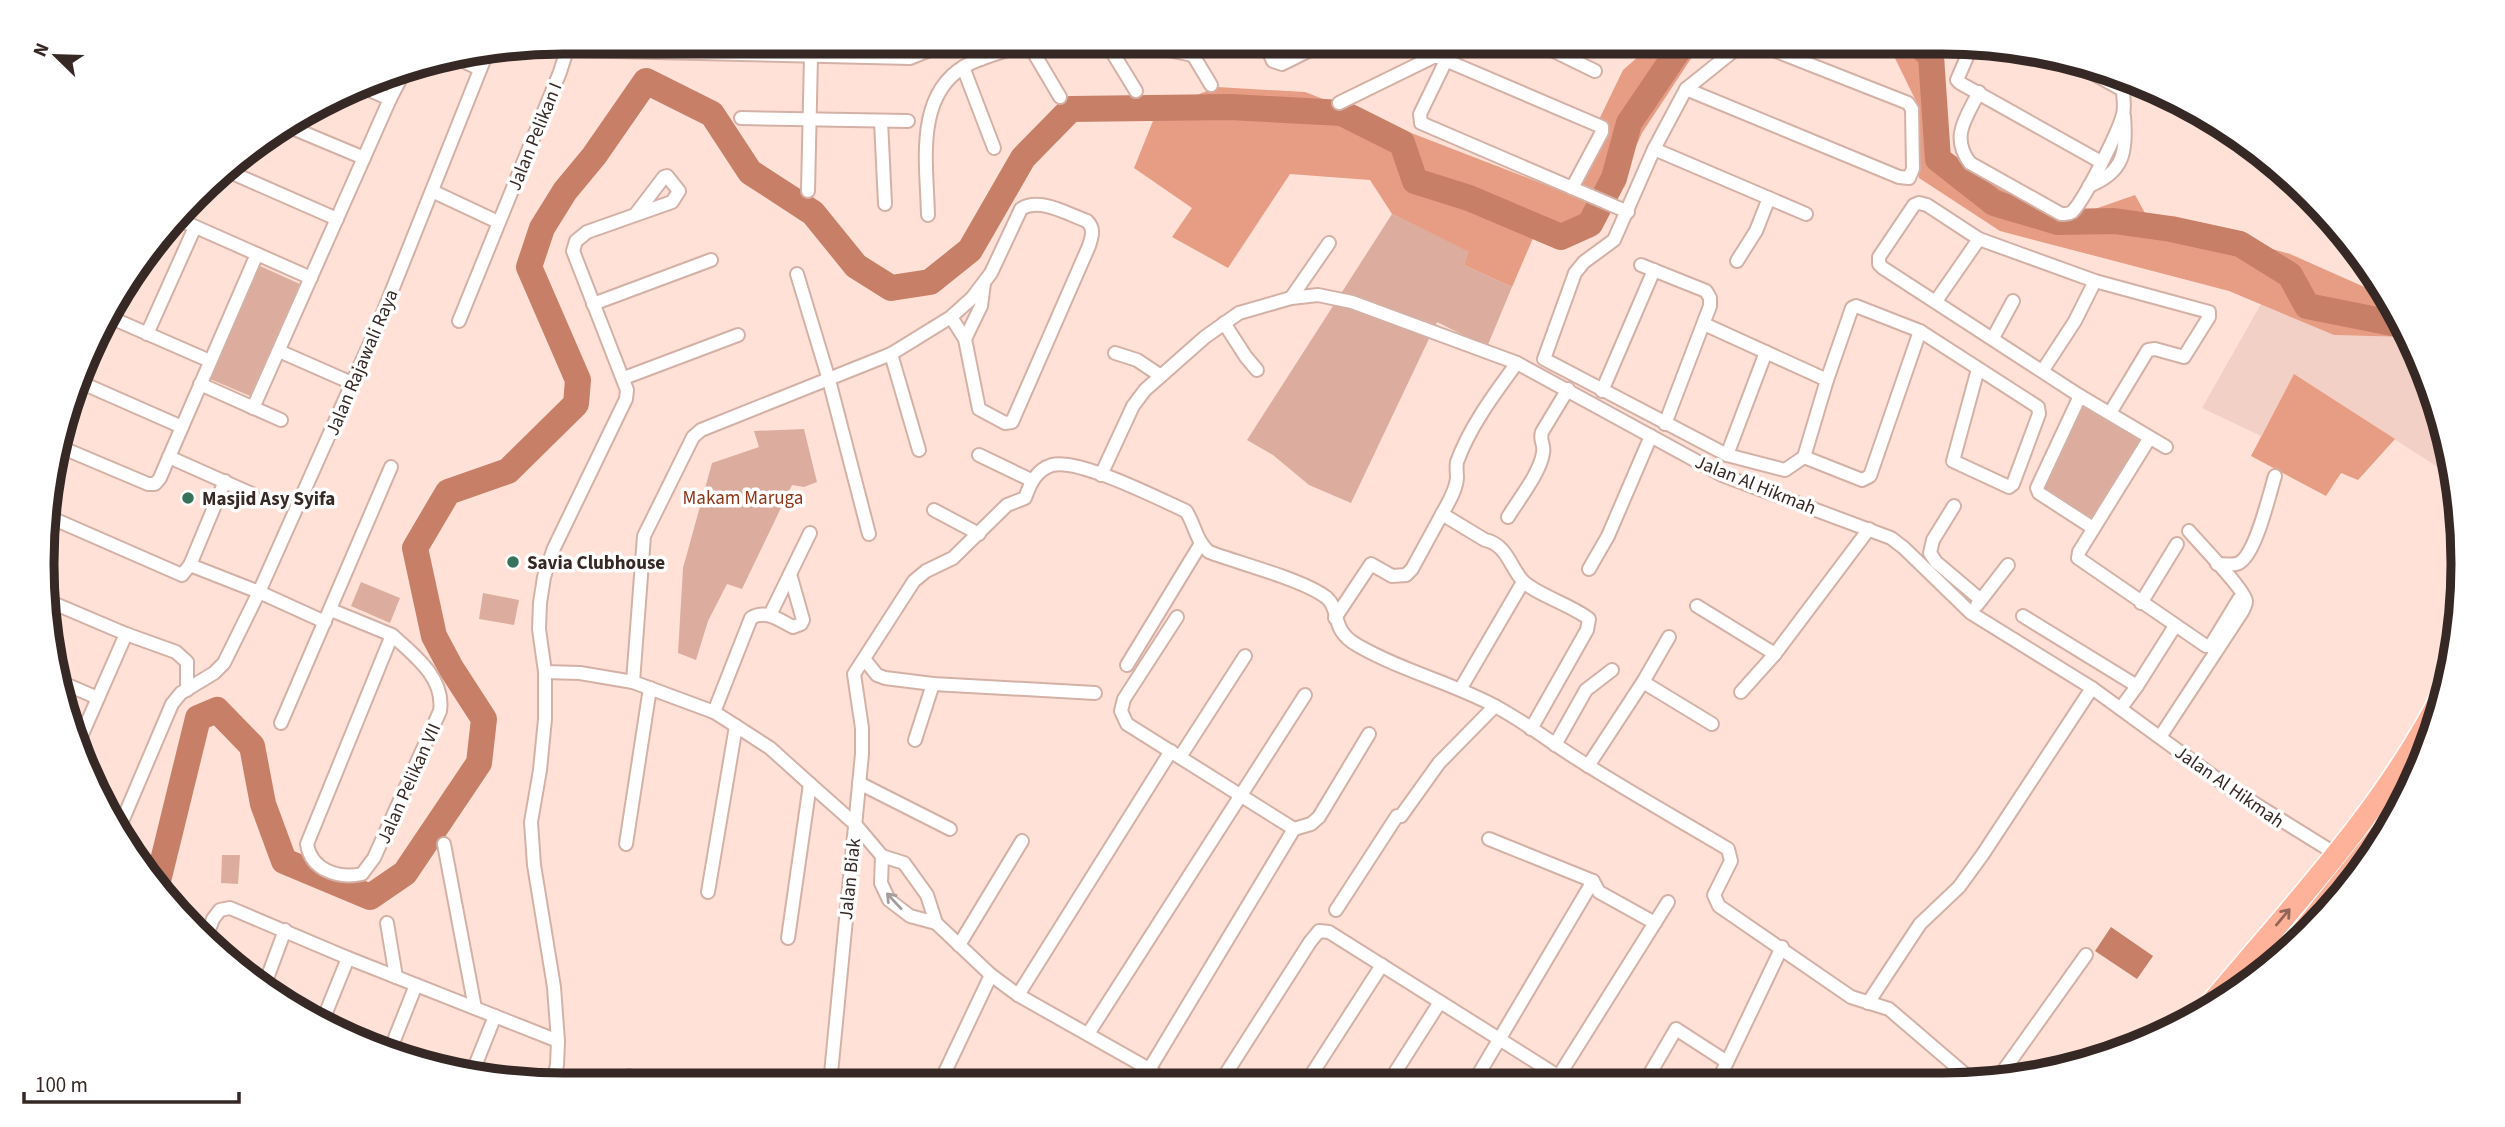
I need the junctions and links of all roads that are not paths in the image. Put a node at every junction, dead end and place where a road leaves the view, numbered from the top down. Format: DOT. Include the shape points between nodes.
graph roads {
  1 [pos="564,54"];
  2 [pos="788,54"];
  3 [pos="920,54"];
  4 [pos="979,54"];
  5 [pos="996,54"];
  6 [pos="1035,54"];
  7 [pos="1113,54"];
  8 [pos="1270,54"];
  9 [pos="1302,54"];
  10 [pos="1449,54"];
  11 [pos="1560,54"];
  12 [pos="1730,54"];
  13 [pos="1782,54"];
  14 [pos="1193,55"];
  15 [pos="1968,55"];
  16 [pos="811,56"];
  17 [pos="981,59"];
  18 [pos="1446,60"];
  19 [pos="483,61"];
  20 [pos="468,63"];
  21 [pos="963,67"];
  22 [pos="480,69"];
  23 [pos="1595,71"];
  24 [pos="400,81"];
  25 [pos="1211,85"];
  26 [pos="2122,88"];
  27 [pos="1686,89"];
  28 [pos="1136,91"];
  29 [pos="373,92"];
  30 [pos="1979,92"];
  31 [pos="1060,97"];
  32 [pos="390,99"];
  33 [pos="1339,103"];
  34 [pos="2124,112"];
  35 [pos="741,118"];
  36 [pos="810,120"];
  37 [pos="881,121"];
  38 [pos="908,121"];
  39 [pos="297,130"];
  40 [pos="993,148"];
  41 [pos="1654,149"];
  42 [pos="364,158"];
  43 [pos="2101,162"];
  44 [pos="235,175"];
  45 [pos="2089,186"];
  46 [pos="1576,190"];
  47 [pos="432,191"];
  48 [pos="808,191"];
  49 [pos="1769,198"];
  50 [pos="885,204"];
  51 [pos="1622,209"];
  52 [pos="1806,214"];
  53 [pos="635,215"];
  54 [pos="928,215"];
  55 [pos="337,219"];
  56 [pos="498,222"];
  57 [pos="186,223"];
  58 [pos="195,227"];
  59 [pos="1979,239"];
  60 [pos="1329,243"];
  61 [pos="257,254"];
  62 [pos="711,260"];
  63 [pos="1737,261"];
  64 [pos="1641,265"];
  65 [pos="1654,270"];
  66 [pos="797,274"];
  67 [pos="311,278"];
  68 [pos="2095,281"];
  69 [pos="984,283"];
  70 [pos="1291,298"];
  71 [pos="2014,300"];
  72 [pos="1936,301"];
  73 [pos="593,304"];
  74 [pos="951,317"];
  75 [pos="116,320"];
  76 [pos="459,321"];
  77 [pos="1224,323"];
  78 [pos="1703,324"];
  79 [pos="1920,331"];
  80 [pos="148,334"];
  81 [pos="738,335"];
  82 [pos="1993,338"];
  83 [pos="965,340"];
  84 [pos="279,351"];
  85 [pos="1766,352"];
  86 [pos="1115,353"];
  87 [pos="891,354"];
  88 [pos="210,361"];
  89 [pos="1517,363"];
  90 [pos="1978,369"];
  91 [pos="1257,370"];
  92 [pos="2043,370"];
  93 [pos="1161,376"];
  94 [pos="624,378"];
  95 [pos="829,380"];
  96 [pos="1827,380"];
  97 [pos="200,384"];
  98 [pos="354,384"];
  99 [pos="87,385"];
  100 [pos="1568,389"];
  101 [pos="1602,391"];
  102 [pos="2080,396"];
  103 [pos="253,408"];
  104 [pos="2110,413"];
  105 [pos="281,420"];
  106 [pos="1665,424"];
  107 [pos="182,427"];
  108 [pos="1651,436"];
  109 [pos="2149,439"];
  110 [pos="2166,447"];
  111 [pos="67,450"];
  112 [pos="919,450"];
  113 [pos="979,455"];
  114 [pos="1727,455"];
  115 [pos="169,457"];
  116 [pos="1804,457"];
  117 [pos="390,467"];
  118 [pos="1101,474"];
  119 [pos="2275,476"];
  120 [pos="1031,480"];
  121 [pos="225,481"];
  122 [pos="252,494"];
  123 [pos="1954,506"];
  124 [pos="934,510"];
  125 [pos="1442,514"];
  126 [pos="1508,517"];
  127 [pos="56,520"];
  128 [pos="2093,528"];
  129 [pos="1869,529"];
  130 [pos="2189,531"];
  131 [pos="810,533"];
  132 [pos="869,534"];
  133 [pos="979,534"];
  134 [pos="2177,544"];
  135 [pos="1200,545"];
  136 [pos="2217,564"];
  137 [pos="190,565"];
  138 [pos="2008,565"];
  139 [pos="1589,569"];
  140 [pos="790,573"];
  141 [pos="1523,582"];
  142 [pos="259,592"];
  143 [pos="2239,598"];
  144 [pos="1981,600"];
  145 [pos="2141,603"];
  146 [pos="56,604"];
  147 [pos="1697,606"];
  148 [pos="1971,613"];
  149 [pos="770,615"];
  150 [pos="328,616"];
  151 [pos="2023,616"];
  152 [pos="1177,617"];
  153 [pos="1335,618"];
  154 [pos="2175,626"];
  155 [pos="126,634"];
  156 [pos="392,635"];
  157 [pos="1669,637"];
  158 [pos="1775,654"];
  159 [pos="1245,656"];
  160 [pos="865,660"];
  161 [pos="187,662"];
  162 [pos="1128,665"];
  163 [pos="1612,670"];
  164 [pos="545,672"];
  165 [pos="214,673"];
  166 [pos="633,682"];
  167 [pos="1643,682"];
  168 [pos="933,684"];
  169 [pos="70,686"];
  170 [pos="2137,686"];
  171 [pos="650,688"];
  172 [pos="1461,688"];
  173 [pos="2092,688"];
  174 [pos="187,690"];
  175 [pos="1741,692"];
  176 [pos="1095,693"];
  177 [pos="1305,695"];
  178 [pos="98,698"];
  179 [pos="1495,706"];
  180 [pos="2121,708"];
  181 [pos="714,712"];
  182 [pos="281,723"];
  183 [pos="1712,724"];
  184 [pos="736,726"];
  185 [pos="1531,729"];
  186 [pos="2423,730"];
  187 [pos="83,732"];
  188 [pos="1369,734"];
  189 [pos="2160,737"];
  190 [pos="915,740"];
  191 [pos="1555,745"];
  192 [pos="1175,754"];
  193 [pos="1588,766"];
  194 [pos="859,783"];
  195 [pos="810,784"];
  196 [pos="1239,796"];
  197 [pos="120,815"];
  198 [pos="855,824"];
  199 [pos="950,829"];
  200 [pos="1294,830"];
  201 [pos="1489,839"];
  202 [pos="1022,842"];
  203 [pos="444,844"];
  204 [pos="626,845"];
  205 [pos="2336,854"];
  206 [pos="882,856"];
  207 [pos="1593,881"];
  208 [pos="708,892"];
  209 [pos="1668,902"];
  210 [pos="1336,909"];
  211 [pos="387,923"];
  212 [pos="936,923"];
  213 [pos="1655,923"];
  214 [pos="209,929"];
  215 [pos="285,930"];
  216 [pos="788,938"];
  217 [pos="959,945"];
  218 [pos="1782,947"];
  219 [pos="2086,955"];
  220 [pos="348,958"];
  221 [pos="1382,965"];
  222 [pos="991,975"];
  223 [pos="396,977"];
  224 [pos="267,978"];
  225 [pos="416,985"];
  226 [pos="2226,986"];
  227 [pos="1018,995"];
  228 [pos="1440,1002"];
  229 [pos="1868,1003"];
  230 [pos="475,1008"];
  231 [pos="326,1014"];
  232 [pos="495,1016"];
  233 [pos="1088,1034"];
  234 [pos="1500,1040"];
  235 [pos="558,1041"];
  236 [pos="393,1043"];
  237 [pos="1727,1062"];
  238 [pos="476,1065"];
  239 [pos="1149,1069"];
  240 [pos="2003,1069"];
  241 [pos="946,1072"];
  242 [pos="1963,1072"];
  243 [pos="555,1073"];
  244 [pos="831,1073"];
  245 [pos="1147,1073"];
  246 [pos="1154,1073"];
  247 [pos="1226,1073"];
  248 [pos="1312,1073"];
  249 [pos="1395,1073"];
  250 [pos="1480,1073"];
  251 [pos="1547,1073"];
  252 [pos="1560,1073"];
  253 [pos="1650,1073"];
  254 [pos="1722,1073"];
  1 -- 56 [label="street, Jalan Pelikan I"];
  2 -- 16 [label="street"];
  3 -- 16 [label="street" via="910,58"];
  4 -- 17 [label="street"];
  5 -- 17 [label="street"];
  6 -- 31 [label="street"];
  7 -- 28 [label="street"];
  8 -- 9 [label="street" via="1282,64"];
  10 -- 18 [label="street"];
  11 -- 23 [label="street"];
  12 -- 27 [label="street"];
  13 -- 27 [label="street" via="1908,103 1912,109 1913,169 1909,178"];
  14 -- 25 [label="street"];
  15 -- 30 [label="street" via="1957,80"];
  16 -- 36 [label="street"];
  17 -- 21 [label="street"];
  18 -- 33 [label="street" via="1433,57"];
  18 -- 46 [label="street" via="1420,114 1421,123"];
  18 -- 46 [label="street" via="1602,127"];
  19 -- 22 [label="street, Jalan Rajawali Raya"];
  20 -- 22 [label="street"];
  21 -- 40 [label="street"];
  21 -- 54 [label="street" via="942,85 929,117"];
  22 -- 47 [label="street, Jalan Rajawali Raya"];
  24 -- 32 [label="street"];
  26 -- 34 [label="street"];
  27 -- 41 [label="street"];
  29 -- 32 [label="street"];
  30 -- 43 [label="street"];
  30 -- 45 [label="street" via="1961,129 1962,153 1970,163 2061,214 2072,212"];
  32 -- 42 [label="street"];
  34 -- 43 [label="street"];
  34 -- 45 [label="street" via="2126,138 2116,171"];
  35 -- 36 [label="street"];
  36 -- 37 [label="street"];
  36 -- 48 [label="street"];
  37 -- 38 [label="street"];
  37 -- 50 [label="street"];
  39 -- 42 [label="street"];
  41 -- 49 [label="street"];
  41 -- 51 [label="street"];
  42 -- 55 [label="street"];
  43 -- 45 [label="street"];
  44 -- 55 [label="street"];
  46 -- 51 [label="street"];
  47 -- 56 [label="street"];
  47 -- 98 [label="street, Jalan Rajawali Raya"];
  49 -- 52 [label="street"];
  49 -- 63 [label="street"];
  51 -- 101 [label="street" via="1614,240 1575,273 1544,356 1546,362"];
  53 -- 73 [label="street" via="587,232 574,245"];
  55 -- 67 [label="street"];
  56 -- 76 [label="street, Jalan Pelikan I"];
  57 -- 58 [label="street"];
  58 -- 61 [label="street"];
  58 -- 80 [label="street"];
  59 -- 68 [label="street"];
  59 -- 72 [label="street"];
  59 -- 72 [label="street" via="1927,205 1919,203 1911,210 1879,257 1879,264"];
  60 -- 70 [label="street"];
  61 -- 67 [label="street"];
  61 -- 88 [label="street"];
  62 -- 73 [label="street"];
  64 -- 65 [label="street"];
  65 -- 78 [label="street" via="1706,291 1710,306"];
  65 -- 101 [label="street"];
  66 -- 95 [label="street"];
  67 -- 84 [label="street"];
  68 -- 92 [label="street"];
  68 -- 104 [label="street" via="2209,314 2184,357 2148,350"];
  69 -- 74 [label="street"];
  69 -- 83 [label="street" via="981,306"];
  69 -- 83 [label="street" via="1021,209 1030,203 1090,224 1089,246 1012,422 1004,423 979,409"];
  70 -- 77 [label="street, Jalan Al Hikmah" via="1239,313"];
  70 -- 89 [label="street, Jalan Al Hikmah" via="1318,295 1352,302"];
  71 -- 82 [label="street"];
  72 -- 82 [label="street"];
  73 -- 94 [label="street"];
  74 -- 83 [label="street"];
  74 -- 87 [label="street"];
  75 -- 80 [label="street"];
  77 -- 91 [label="street"];
  77 -- 93 [label="street, Jalan Al Hikmah"];
  78 -- 85 [label="street"];
  78 -- 106 [label="street"];
  79 -- 90 [label="street"];
  79 -- 96 [label="street" via="1853,306"];
  79 -- 116 [label="street" via="1870,475 1862,480"];
  80 -- 88 [label="street"];
  81 -- 94 [label="street"];
  82 -- 92 [label="street"];
  84 -- 98 [label="street"];
  84 -- 103 [label="street"];
  85 -- 96 [label="street"];
  85 -- 114 [label="street"];
  86 -- 93 [label="street" via="1137,360"];
  87 -- 95 [label="street"];
  87 -- 112 [label="street"];
  88 -- 97 [label="street"];
  89 -- 100 [label="street, Jalan Al Hikmah"];
  89 -- 125 [label="street" via="1468,440"];
  90 -- 90 [label="street" via="1953,461 2009,487 2040,410"];
  92 -- 102 [label="street"];
  93 -- 118 [label="street, Jalan Al Hikmah" via="1133,407"];
  94 -- 164 [label="street" via="626,399 544,577 539,628"];
  95 -- 132 [label="street"];
  95 -- 166 [label="street" via="701,430 688,446 644,536"];
  96 -- 116 [label="street"];
  97 -- 103 [label="street"];
  97 -- 107 [label="street"];
  98 -- 142 [label="street, Jalan Rajawali Raya"];
  99 -- 107 [label="street"];
  100 -- 108 [label="street, Jalan Al Hikmah"];
  100 -- 126 [label="street" via="1540,437 1542,457"];
  101 -- 106 [label="street"];
  102 -- 104 [label="street"];
  102 -- 128 [label="street" via="2037,488"];
  103 -- 105 [label="street"];
  104 -- 109 [label="street"];
  106 -- 114 [label="street"];
  107 -- 115 [label="street"];
  108 -- 129 [label="street, Jalan Al Hikmah" via="1723,475"];
  108 -- 139 [label="street"];
  109 -- 110 [label="street"];
  109 -- 128 [label="street"];
  111 -- 115 [label="street" via="148,484 160,478"];
  113 -- 120 [label="street"];
  114 -- 116 [label="street" via="1785,470"];
  115 -- 121 [label="street"];
  117 -- 150 [label="street"];
  118 -- 120 [label="street" via="1062,464 1046,468"];
  118 -- 135 [label="street" via="1186,511"];
  119 -- 136 [label="street" via="2246,556 2235,564"];
  120 -- 133 [label="street" via="1025,498 1007,505"];
  121 -- 122 [label="street"];
  121 -- 137 [label="street"];
  123 -- 144 [label="street" via="1930,553"];
  124 -- 133 [label="street"];
  125 -- 141 [label="street" via="1503,550"];
  125 -- 153 [label="street" via="1406,575 1392,576 1371,564"];
  127 -- 137 [label="street" via="182,575"];
  128 -- 145 [label="street" via="2078,558"];
  129 -- 148 [label="street, Jalan Al Hikmah" via="1904,548"];
  129 -- 158 [label="street"];
  130 -- 136 [label="street"];
  131 -- 140 [label="street"];
  133 -- 160 [label="street" via="953,558 914,581"];
  134 -- 145 [label="street"];
  135 -- 153 [label="street" via="1323,595 1331,601"];
  135 -- 162 [label="street"];
  136 -- 189 [label="street" via="2245,598 2245,606"];
  137 -- 142 [label="street"];
  138 -- 144 [label="street"];
  140 -- 149 [label="street"];
  140 -- 149 [label="street" via="803,620 793,627"];
  141 -- 172 [label="street"];
  141 -- 185 [label="street" via="1589,621"];
  142 -- 150 [label="street"];
  142 -- 165 [label="street, Jalan Rajawali Raya"];
  143 -- 154 [label="street" via="2210,646"];
  144 -- 148 [label="street"];
  145 -- 154 [label="street"];
  146 -- 155 [label="street"];
  147 -- 158 [label="street"];
  148 -- 173 [label="street, Jalan Al Hikmah"];
  149 -- 181 [label="street" via="751,618"];
  150 -- 156 [label="street"];
  150 -- 182 [label="street"];
  151 -- 170 [label="street"];
  152 -- 192 [label="street" via="1124,698 1121,712 1127,724"];
  153 -- 172 [label="street" via="1346,638 1359,646"];
  154 -- 170 [label="street"];
  155 -- 161 [label="street" via="176,652"];
  155 -- 178 [label="street"];
  156 -- 156 [label="street, Jalan Pelikan VII" via="428,670 442,700 440,711 374,858 362,873 343,876 316,865 307,844"];
  157 -- 167 [label="street"];
  158 -- 175 [label="street"];
  159 -- 192 [label="street"];
  160 -- 168 [label="street" via="885,678"];
  160 -- 194 [label="street, Jalan Biak" via="854,674 862,728"];
  161 -- 165 [label="street"];
  161 -- 174 [label="street"];
  163 -- 191 [label="street" via="1586,690"];
  164 -- 166 [label="street"];
  164 -- 235 [label="street" via="545,719 531,822"];
  165 -- 174 [label="street, Jalan Rajawali Raya"];
  166 -- 171 [label="street"];
  167 -- 183 [label="street"];
  167 -- 193 [label="street"];
  168 -- 176 [label="street"];
  168 -- 190 [label="street"];
  169 -- 178 [label="street"];
  170 -- 180 [label="street"];
  171 -- 181 [label="street"];
  171 -- 204 [label="street"];
  172 -- 179 [label="street"];
  173 -- 180 [label="street, Jalan Al Hikmah"];
  173 -- 229 [label="street" via="1983,854 1959,887 1920,924"];
  174 -- 197 [label="street" via="172,704"];
  177 -- 196 [label="street"];
  178 -- 187 [label="street"];
  179 -- 185 [label="street"];
  179 -- 210 [label="street" via="1439,763 1397,816"];
  180 -- 189 [label="street, Jalan Al Hikmah"];
  181 -- 184 [label="street"];
  184 -- 195 [label="street" via="770,748"];
  184 -- 208 [label="street"];
  185 -- 191 [label="street"];
  186 -- 205 [label="main road"];
  188 -- 200 [label="street" via="1319,817"];
  189 -- 205 [label="street, Jalan Al Hikmah" via="2228,787"];
  191 -- 193 [label="street"];
  192 -- 196 [label="street"];
  192 -- 227 [label="street"];
  193 -- 218 [label="street" via="1728,849 1731,861 1714,895 1716,902"];
  194 -- 198 [label="street, Jalan Biak"];
  194 -- 199 [label="street"];
  195 -- 198 [label="street"];
  195 -- 216 [label="street"];
  196 -- 200 [label="street"];
  196 -- 233 [label="street"];
  198 -- 206 [label="street"];
  198 -- 244 [label="street, Jalan Biak"];
  200 -- 239 [label="street"];
  201 -- 207 [label="street"];
  202 -- 217 [label="street"];
  203 -- 230 [label="street"];
  226 -- 205 [label="main road, one-way"];
  206 -- 212 [label="street" via="904,863 927,895"];
  212 -- 206 [label="street, one-way" via="910,916 889,900 881,883"];
  207 -- 213 [label="street" via="1599,892"];
  207 -- 234 [label="street"];
  209 -- 213 [label="street"];
  211 -- 223 [label="street"];
  212 -- 217 [label="street"];
  213 -- 252 [label="street"];
  214 -- 215 [label="street" via="220,910 230,908"];
  215 -- 220 [label="street"];
  215 -- 224 [label="street"];
  217 -- 222 [label="street"];
  218 -- 229 [label="street" via="1852,998"];
  218 -- 237 [label="street"];
  219 -- 240 [label="street"];
  220 -- 223 [label="street"];
  220 -- 231 [label="street"];
  221 -- 228 [label="street"];
  221 -- 247 [label="street" via="1329,932 1319,931"];
  221 -- 248 [label="street"];
  222 -- 227 [label="street"];
  222 -- 241 [label="street"];
  223 -- 225 [label="street"];
  225 -- 230 [label="street"];
  225 -- 236 [label="street"];
  227 -- 233 [label="street"];
  228 -- 234 [label="street"];
  228 -- 249 [label="street"];
  229 -- 242 [label="street" via="1889,1009"];
  230 -- 232 [label="street"];
  232 -- 235 [label="street"];
  232 -- 238 [label="street"];
  233 -- 239 [label="street"];
  234 -- 250 [label="street"];
  234 -- 251 [label="street"];
  235 -- 243 [label="street"];
  237 -- 253 [label="street" via="1676,1029"];
  237 -- 254 [label="street"];
  239 -- 245 [label="street"];
  239 -- 246 [label="street"];
}
